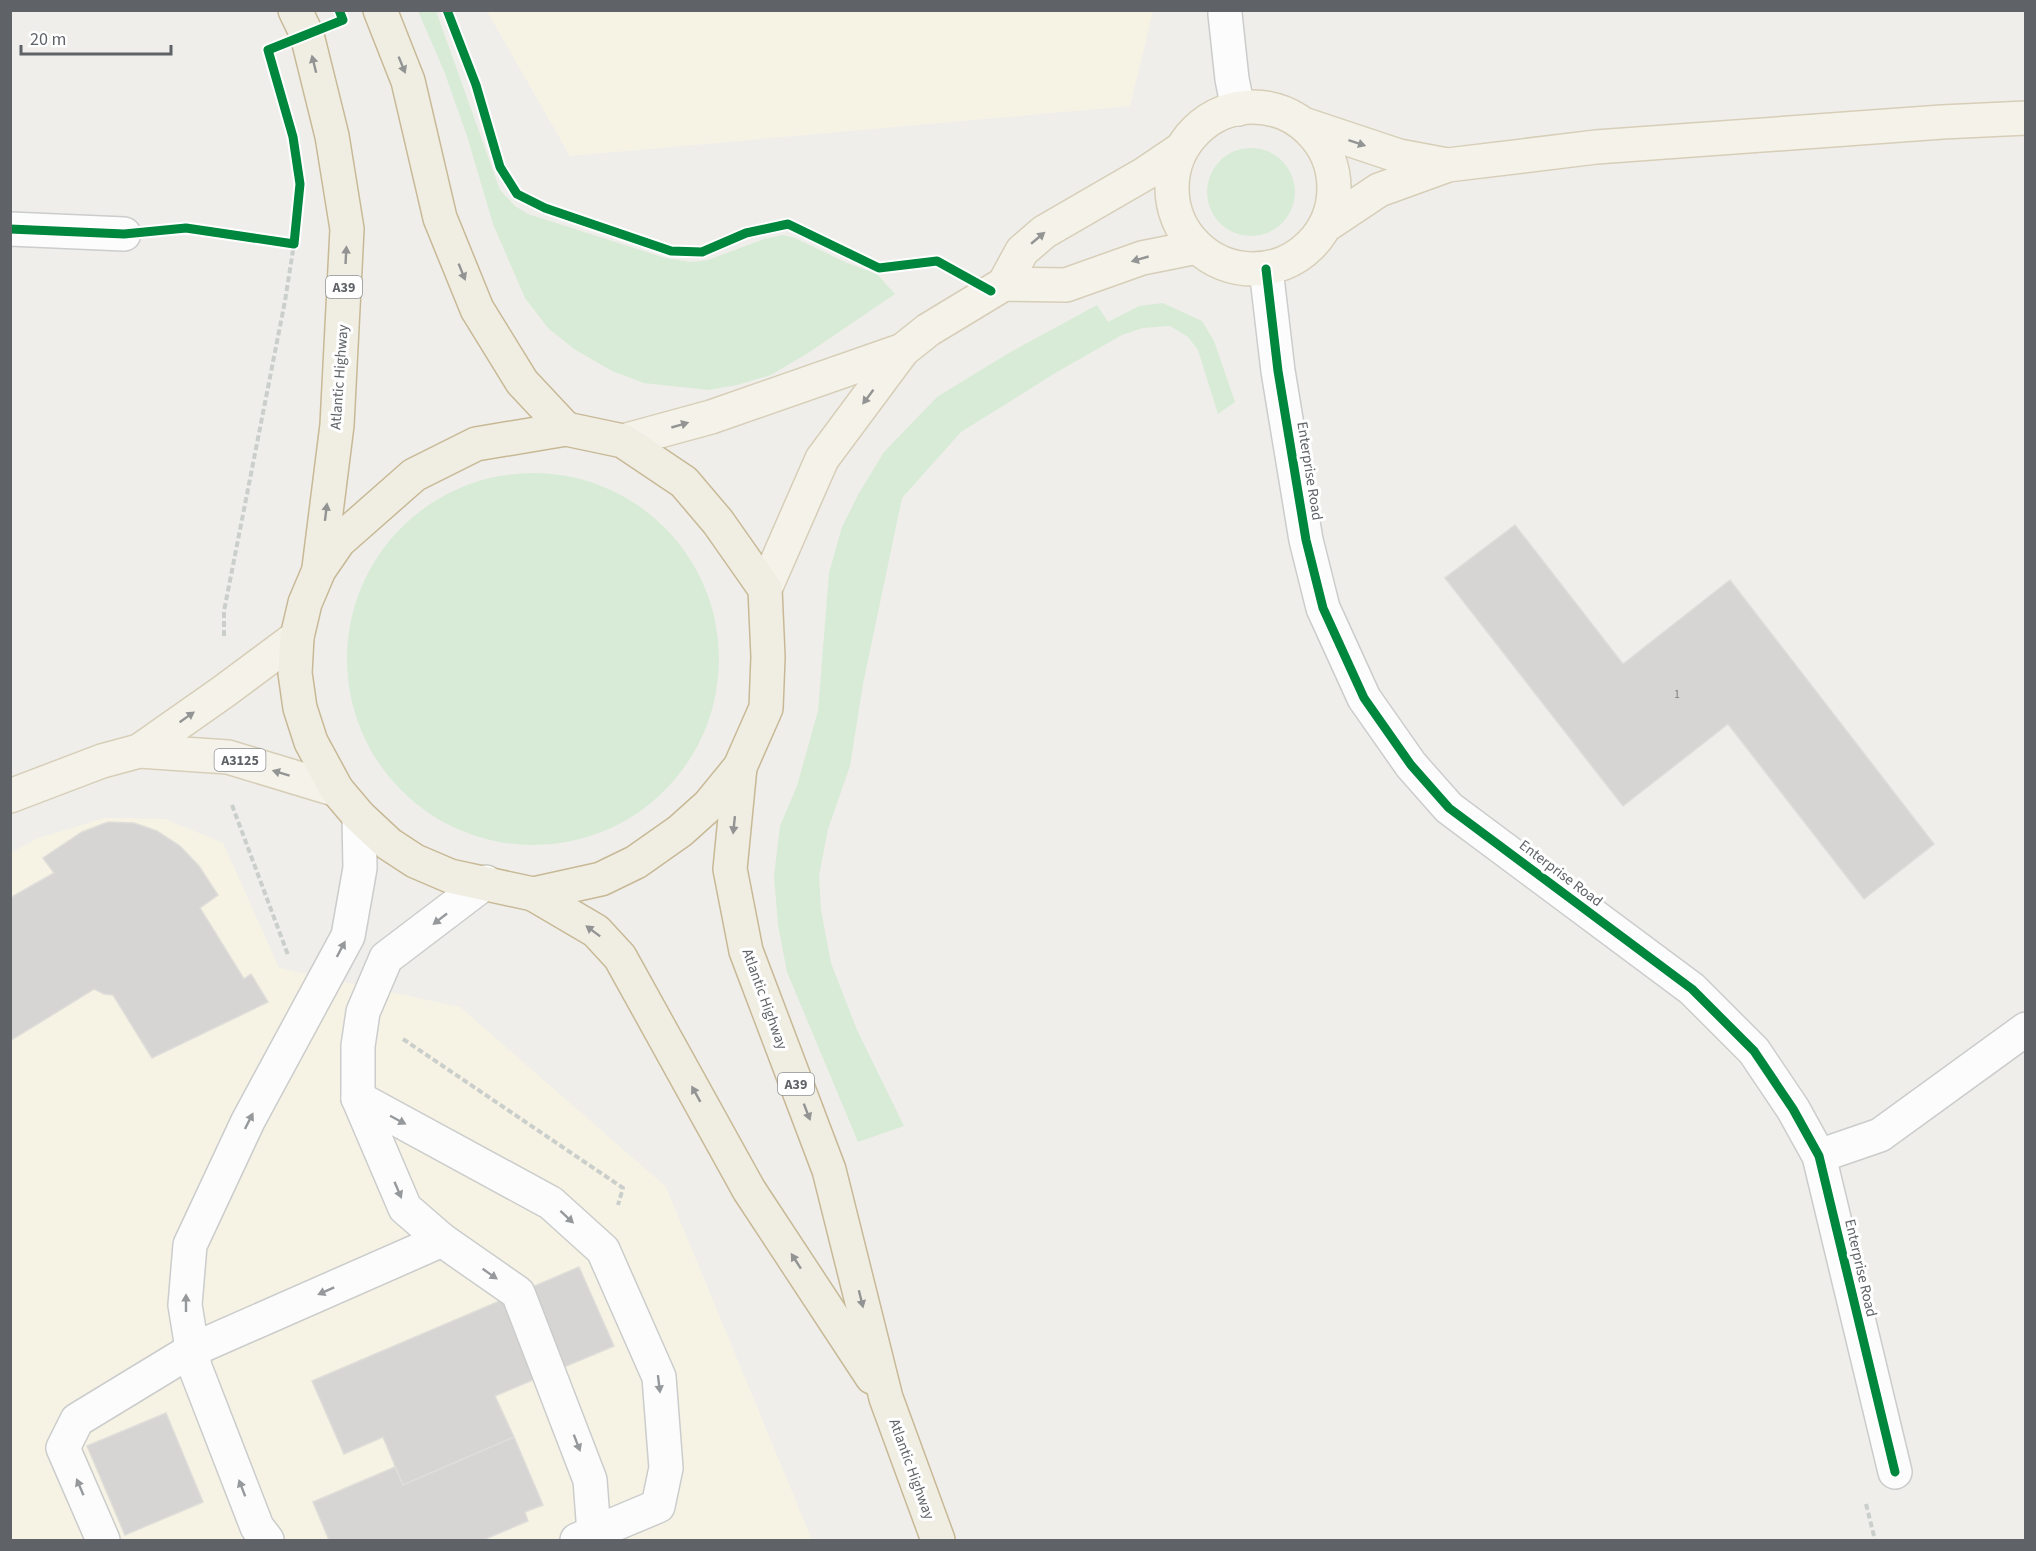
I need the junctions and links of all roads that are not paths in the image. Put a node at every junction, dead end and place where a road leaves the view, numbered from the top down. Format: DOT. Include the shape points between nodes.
graph roads {
  1 [pos="295,10"];
  2 [pos="380,10"];
  3 [pos="1225,14"];
  4 [pos="1238,109"];
  5 [pos="2025,118"];
  6 [pos="1302,123"];
  7 [pos="1180,150"];
  8 [pos="1448,165"];
  9 [pos="1325,226"];
  10 [pos="10,229"];
  11 [pos="124,234"];
  12 [pos="1197,247"];
  13 [pos="1266,269"];
  14 [pos="1004,284"];
  15 [pos="903,350"];
  16 [pos="566,429"];
  17 [pos="623,441"];
  18 [pos="319,570"];
  19 [pos="765,589"];
  20 [pos="297,637"];
  21 [pos="139,751"];
  22 [pos="740,767"];
  23 [pos="337,790"];
  24 [pos="10,796"];
  25 [pos="359,816"];
  26 [pos="486,882"];
  27 [pos="533,894"];
  28 [pos="2025,1029"];
  29 [pos="358,1098"];
  30 [pos="1819,1156"];
  31 [pos="442,1240"];
  32 [pos="192,1350"];
  33 [pos="886,1398"];
  34 [pos="1895,1472"];
  35 [pos="586,1537"];
  36 [pos="104,1540"];
  37 [pos="267,1540"];
  38 [pos="938,1540"];
  18 -- 1 [label="highway, Atlantic Highway / A39, one-way" via="337,425 347,229 332,136 306,35"];
  2 -- 16 [label="highway, one-way" via="408,81 440,218 477,309 522,382"];
  3 -- 4 [label="street"];
  4 -- 6 [label="main road" via="1249,106 1277,110"];
  4 -- 7 [label="main road" via="1222,112 1197,128"];
  5 -- 8 [label="main road" via="1596,147"];
  6 -- 8 [label="main road, one-way" via="1400,156"];
  6 -- 9 [label="main road" via="1322,144 1333,170 1334,199"];
  7 -- 12 [label="main road" via="1172,175 1172,201 1181,226"];
  14 -- 7 [label="main road, one-way" via="1022,251 1044,232"];
  8 -- 9 [label="main road" via="1379,190"];
  9 -- 13 [label="main road" via="1311,246 1290,261"];
  10 -- 11 [label="street"];
  12 -- 13 [label="main road" via="1217,261 1241,269"];
  12 -- 14 [label="main road, one-way" via="1142,258 1066,285"];
  13 -- 30 [label="street, Enterprise Road" via="1306,540 1323,608 1364,698 1411,765 1449,808 1692,989 1754,1051"];
  14 -- 15 [label="main road" via="928,330"];
  17 -- 15 [label="main road, one-way" via="711,417"];
  15 -- 19 [label="main road, one-way" via="822,459"];
  16 -- 17 [label="highway"];
  16 -- 18 [label="highway" via="476,444 414,475 339,542"];
  17 -- 19 [label="highway" via="684,482"];
  18 -- 20 [label="highway" via="305,603"];
  19 -- 22 [label="highway" via="766,708"];
  21 -- 20 [label="main road, A3125, one-way"];
  20 -- 23 [label="highway" via="295,673 300,708 311,742"];
  23 -- 21 [label="main road, A3125, one-way" via="228,757"];
  21 -- 24 [label="main road, A3125"];
  22 -- 27 [label="highway" via="709,805 636,862 601,879"];
  22 -- 33 [label="highway, Atlantic Highway / A39, one-way" via="730,869 746,951 829,1170"];
  23 -- 25 [label="highway"];
  25 -- 26 [label="highway" via="389,844 415,861 450,876"];
  32 -- 25 [label="street, one-way" via="185,1305 190,1245 248,1121 348,936 360,868"];
  26 -- 27 [label="highway"];
  26 -- 29 [label="street, one-way" via="386,958 363,1011"];
  33 -- 27 [label="highway, Atlantic Highway / A39, one-way" via="749,1190 620,957 596,932"];
  28 -- 30 [label="street" via="1880,1135"];
  29 -- 31 [label="street, one-way" via="405,1208"];
  29 -- 35 [label="street, one-way" via="551,1203 603,1250 659,1377 666,1468 658,1506"];
  30 -- 34 [label="street, Enterprise Road"];
  31 -- 32 [label="street, one-way"];
  31 -- 35 [label="street, one-way" via="518,1293 590,1480"];
  36 -- 32 [label="street, one-way" via="63,1448 77,1420"];
  37 -- 32 [label="street, one-way" via="253,1517 195,1367"];
  33 -- 38 [label="highway, Atlantic Highway / A39"];
}
